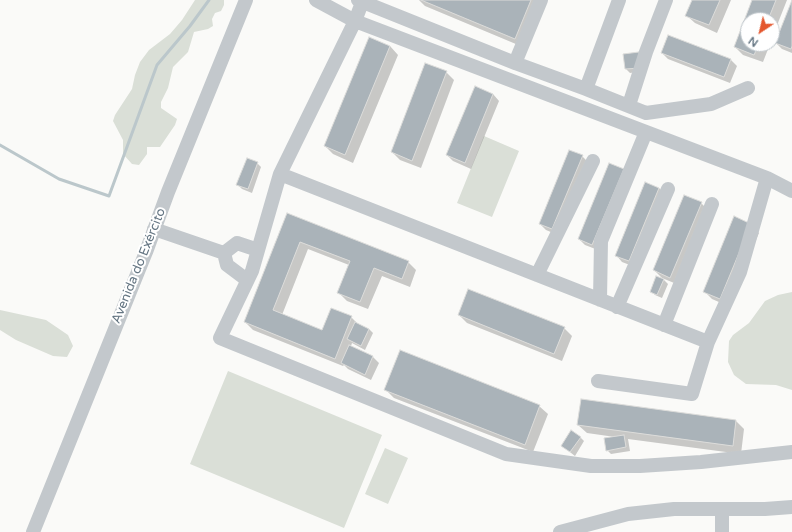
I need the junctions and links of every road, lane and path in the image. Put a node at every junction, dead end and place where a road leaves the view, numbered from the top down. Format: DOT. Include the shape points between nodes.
graph roads {
  1 [pos="246,0"];
  2 [pos="316,0"];
  3 [pos="541,0"];
  4 [pos="619,0"];
  5 [pos="666,0"];
  6 [pos="362,1"];
  7 [pos="355,21"];
  8 [pos="515,64"];
  9 [pos="748,88"];
  10 [pos="586,89"];
  11 [pos="629,105"];
  12 [pos="646,132"];
  13 [pos="593,161"];
  14 [pos="280,174"];
  15 [pos="767,178"];
  16 [pos="668,189"];
  17 [pos="792,190"];
  18 [pos="712,204"];
  19 [pos="154,229"];
  20 [pos="258,250"];
  21 [pos="224,253"];
  22 [pos="537,275"];
  23 [pos="247,280"];
  24 [pos="600,300"];
  25 [pos="617,307"];
  26 [pos="664,325"];
  27 [pos="708,342"];
  28 [pos="598,381"];
  29 [pos="792,452"];
  30 [pos="792,507"];
  31 [pos="722,509"];
  32 [pos="40,514"];
  33 [pos="33,532"];
  34 [pos="40,532"];
  35 [pos="560,532"];
  36 [pos="722,532"];
  1 -- 19 [label="street, Avenida do Exército"];
  2 -- 7 [label="street"];
  3 -- 8 [label="street"];
  4 -- 10 [label="street"];
  5 -- 11 [label="street"];
  6 -- 7 [label="street"];
  6 -- 8 [label="street"];
  7 -- 12 [label="street"];
  7 -- 14 [label="street"];
  8 -- 10 [label="street"];
  9 -- 11 [label="street" via="711,104 646,113"];
  10 -- 11 [label="street"];
  12 -- 15 [label="street"];
  12 -- 24 [label="street" via="601,241"];
  13 -- 22 [label="street"];
  14 -- 20 [label="street"];
  14 -- 22 [label="street"];
  15 -- 17 [label="street"];
  15 -- 27 [label="street" via="740,272"];
  16 -- 25 [label="street"];
  18 -- 26 [label="street"];
  19 -- 21 [label="street"];
  19 -- 32 [label="street, Avenida do Exército"];
  20 -- 21 [label="street" via="237,243"];
  20 -- 23 [label="street"];
  21 -- 23 [label="street" via="227,265"];
  22 -- 24 [label="street"];
  23 -- 29 [label="street" via="220,338 506,454 591,466 633,466"];
  24 -- 25 [label="street"];
  25 -- 26 [label="street"];
  26 -- 27 [label="street"];
  27 -- 28 [label="street" via="692,394"];
  30 -- 31 [label="street"];
  31 -- 35 [label="street" via="674,509 628,514"];
  31 -- 36 [label="street"];
  32 -- 33 [label="street, Avenida do Exército"];
  32 -- 34 [label="street"];
}
